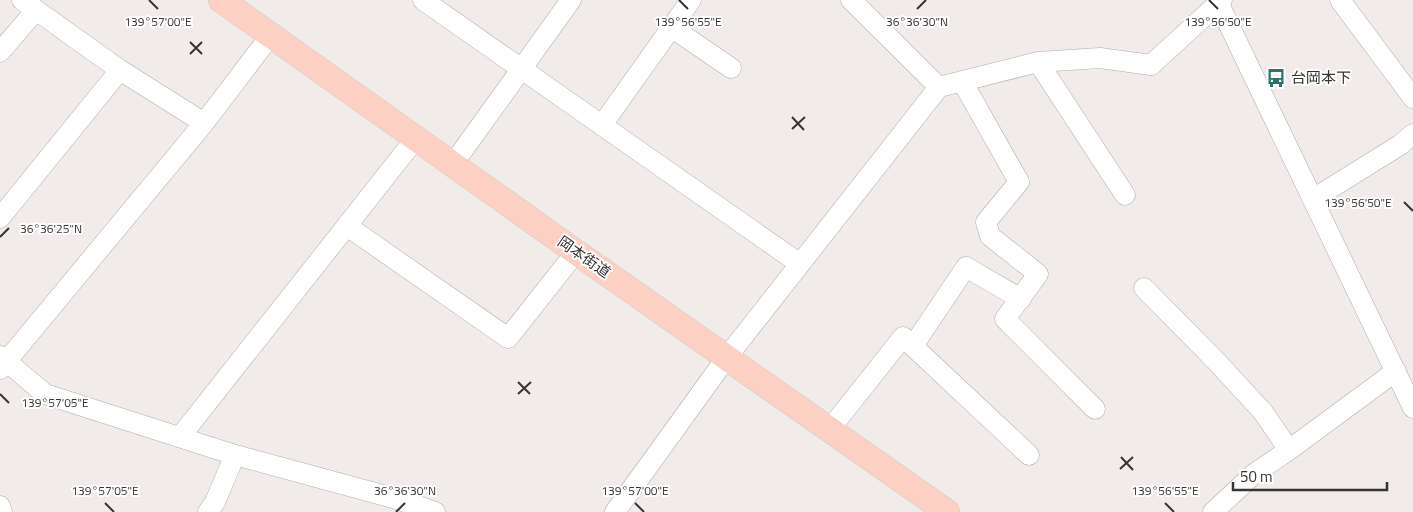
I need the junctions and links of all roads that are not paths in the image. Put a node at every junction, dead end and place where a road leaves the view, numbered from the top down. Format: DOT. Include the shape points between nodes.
graph roads {
  1 [pos="221,0"];
  2 [pos="423,0"];
  3 [pos="571,0"];
  4 [pos="691,0"];
  5 [pos="851,0"];
  6 [pos="1340,0"];
  7 [pos="1219,1"];
  8 [pos="29,5"];
  9 [pos="449,7"];
  10 [pos="671,28"];
  11 [pos="270,35"];
  12 [pos="0,52"];
  13 [pos="1038,62"];
  14 [pos="731,68"];
  15 [pos="522,69"];
  16 [pos="120,70"];
  17 [pos="962,81"];
  18 [pos="939,87"];
  19 [pos="1413,98"];
  20 [pos="204,123"];
  21 [pos="602,125"];
  22 [pos="1413,134"];
  23 [pos="416,138"];
  24 [pos="453,164"];
  25 [pos="1125,195"];
  26 [pos="1313,199"];
  27 [pos="0,218"];
  28 [pos="347,226"];
  29 [pos="576,252"];
  30 [pos="800,264"];
  31 [pos="1144,288"];
  32 [pos="1021,298"];
  33 [pos="913,346"];
  34 [pos="728,357"];
  35 [pos="2,362"];
  36 [pos="1396,371"];
  37 [pos="1413,408"];
  38 [pos="1095,409"];
  39 [pos="830,429"];
  40 [pos="180,437"];
  41 [pos="1289,450"];
  42 [pos="235,455"];
  43 [pos="1029,455"];
  44 [pos="393,505"];
  45 [pos="0,506"];
  46 [pos="2,512"];
  47 [pos="208,512"];
  48 [pos="435,512"];
  49 [pos="615,512"];
  50 [pos="948,512"];
  51 [pos="1213,512"];
  1 -- 11 [label="main road, 岡本街道"];
  2 -- 9 [label="street"];
  3 -- 15 [label="street"];
  4 -- 10 [label="street"];
  5 -- 18 [label="street"];
  6 -- 19 [label="street"];
  7 -- 13 [label="street" via="1152,65 1100,58"];
  7 -- 26 [label="street"];
  8 -- 12 [label="street"];
  8 -- 16 [label="street"];
  9 -- 15 [label="street"];
  10 -- 14 [label="street"];
  10 -- 21 [label="street"];
  11 -- 20 [label="street"];
  11 -- 23 [label="main road, 岡本街道"];
  13 -- 17 [label="street"];
  13 -- 25 [label="street"];
  15 -- 21 [label="street"];
  15 -- 24 [label="street"];
  16 -- 20 [label="street"];
  16 -- 27 [label="street"];
  17 -- 18 [label="street"];
  17 -- 32 [label="street" via="1019,182 986,222 990,236 1038,274"];
  18 -- 30 [label="street"];
  20 -- 35 [label="street"];
  21 -- 30 [label="street"];
  22 -- 26 [label="street"];
  23 -- 24 [label="main road, 岡本街道"];
  23 -- 28 [label="street"];
  24 -- 29 [label="main road, 岡本街道"];
  26 -- 36 [label="street"];
  28 -- 29 [label="street" via="508,338"];
  28 -- 40 [label="street"];
  29 -- 34 [label="main road, 岡本街道"];
  30 -- 34 [label="street"];
  31 -- 41 [label="street" via="1263,412"];
  32 -- 33 [label="street" via="966,267"];
  32 -- 38 [label="street" via="1006,319"];
  33 -- 39 [label="street" via="903,336"];
  33 -- 43 [label="street"];
  34 -- 39 [label="main road, 岡本街道"];
  34 -- 49 [label="street"];
  35 -- 40 [label="street" via="45,394"];
  36 -- 37 [label="street"];
  36 -- 41 [label="street"];
  39 -- 50 [label="main road, 岡本街道"];
  40 -- 42 [label="street"];
  41 -- 51 [label="street" via="1254,473"];
  42 -- 44 [label="street"];
  42 -- 47 [label="street"];
  44 -- 48 [label="street"];
  45 -- 46 [label="street"];
}
